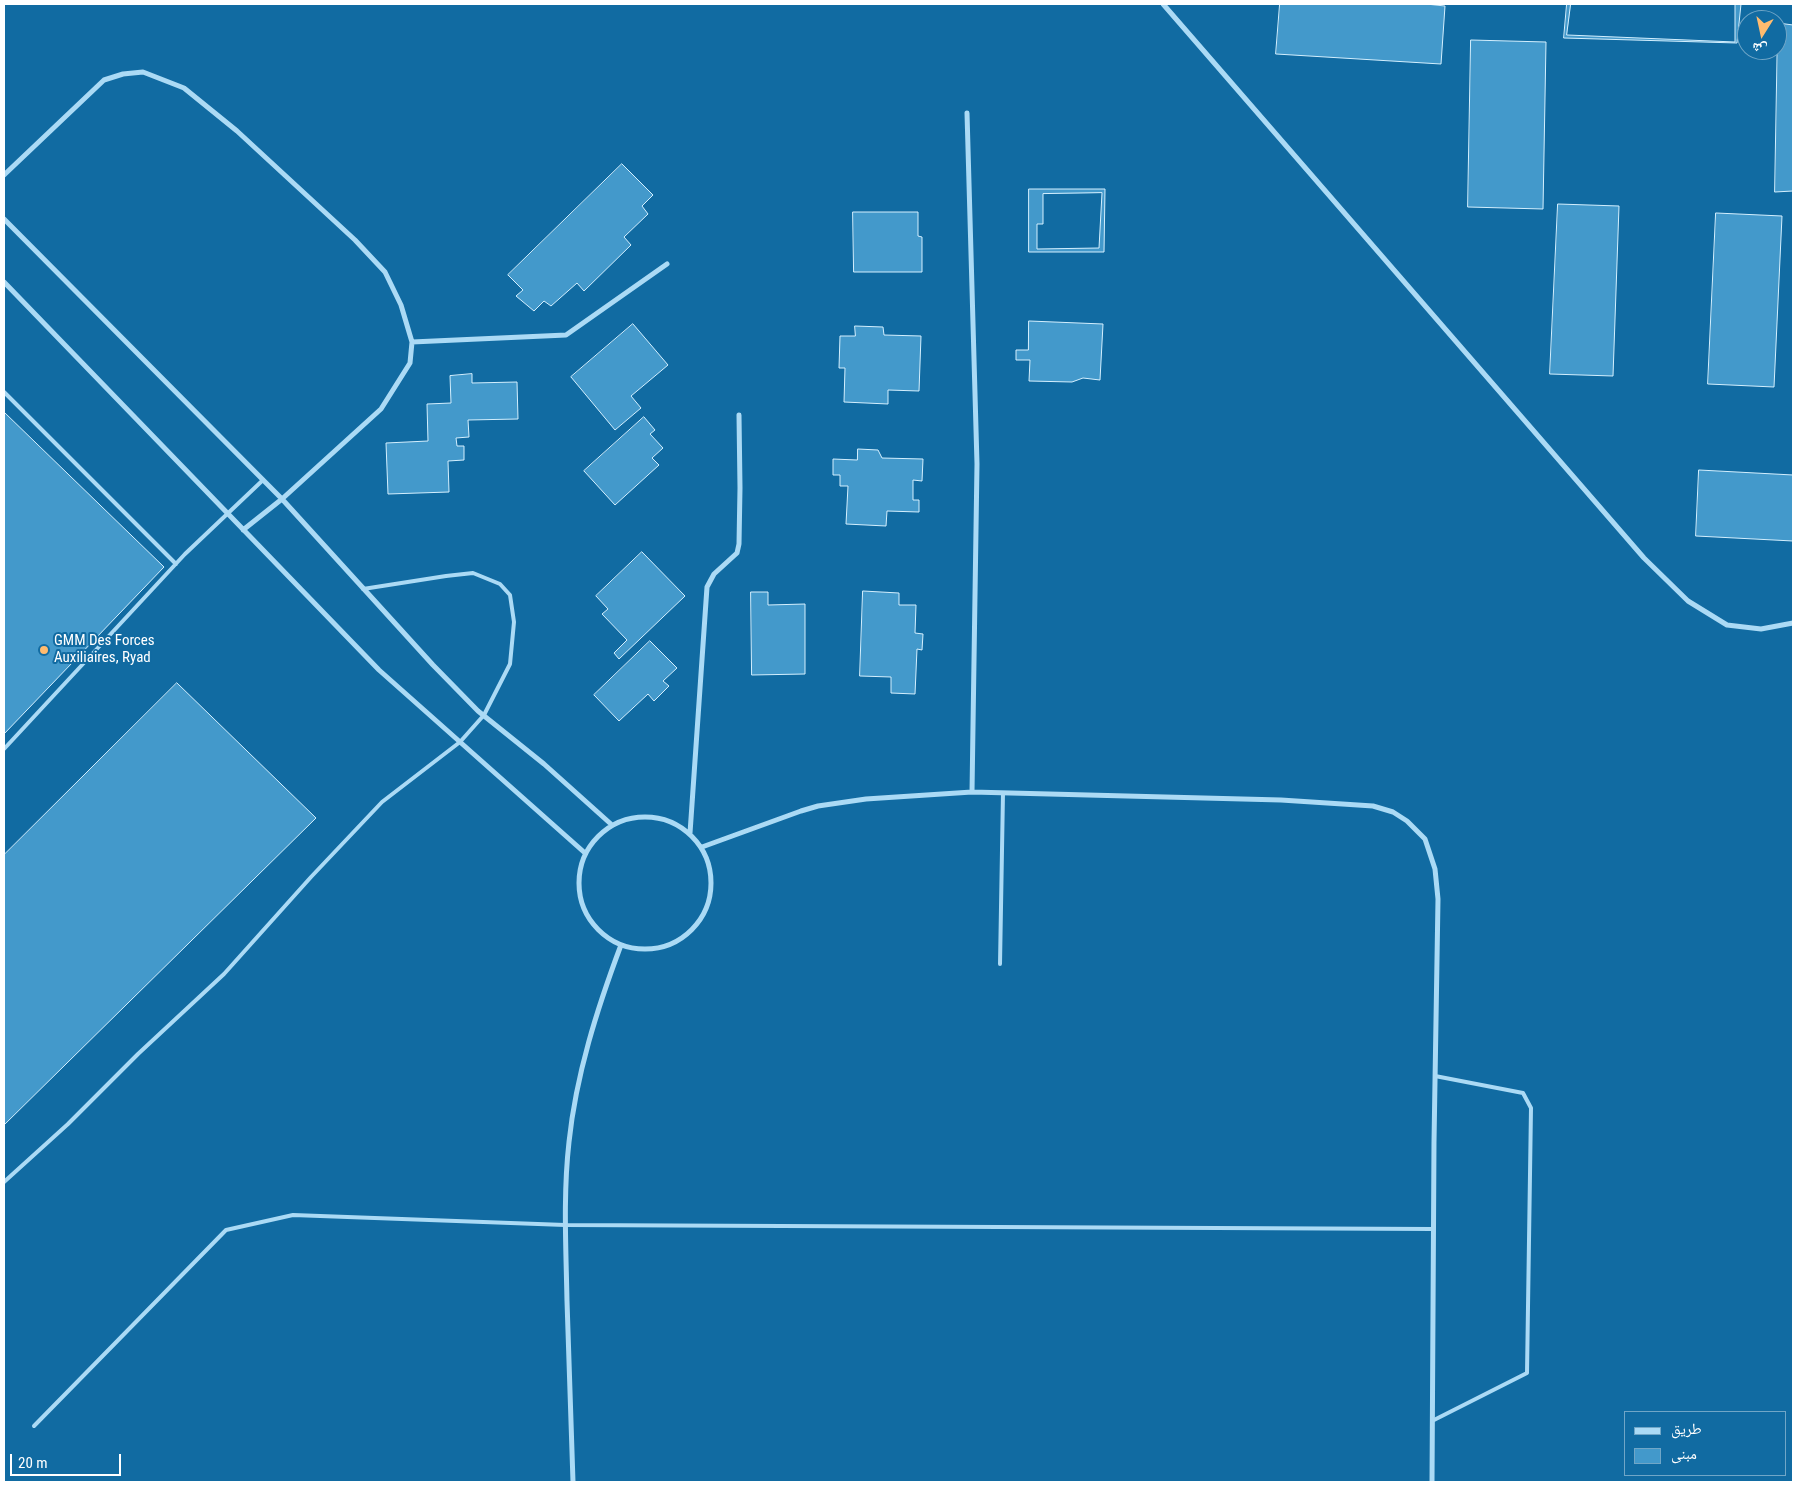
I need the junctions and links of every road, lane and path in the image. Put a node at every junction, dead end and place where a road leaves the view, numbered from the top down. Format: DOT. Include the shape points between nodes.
graph roads {
  1 [pos="1163,4"];
  2 [pos="967,113"];
  3 [pos="4,175"];
  4 [pos="4,219"];
  5 [pos="666,264"];
  6 [pos="4,282"];
  7 [pos="412,342"];
  8 [pos="4,392"];
  9 [pos="739,415"];
  10 [pos="263,480"];
  11 [pos="282,499"];
  12 [pos="228,514"];
  13 [pos="244,530"];
  14 [pos="176,564"];
  15 [pos="363,589"];
  16 [pos="1793,623"];
  17 [pos="484,716"];
  18 [pos="460,742"];
  19 [pos="4,749"];
  20 [pos="972,792"];
  21 [pos="1003,793"];
  22 [pos="612,825"];
  23 [pos="690,833"];
  24 [pos="702,847"];
  25 [pos="585,853"];
  26 [pos="621,945"];
  27 [pos="1000,964"];
  28 [pos="1435,1076"];
  29 [pos="4,1182"];
  30 [pos="565,1225"];
  31 [pos="1433,1229"];
  32 [pos="1432,1421"];
  33 [pos="34,1426"];
  34 [pos="573,1482"];
  35 [pos="1432,1482"];
  1 -- 16 [label="street" via="1644,558 1688,601 1727,625 1761,629"];
  2 -- 20 [label="street" via="977,464"];
  3 -- 7 [label="street" via="104,80 143,72 161,77 184,88 237,131 355,240 385,272 401,305"];
  4 -- 10 [label="street"];
  5 -- 7 [label="street" via="566,335"];
  6 -- 12 [label="street"];
  7 -- 11 [label="street" via="410,363 382,409"];
  8 -- 14 [label="lane"];
  9 -- 23 [label="street" via="739,544 737,553 714,574 707,587"];
  10 -- 11 [label="street"];
  10 -- 12 [label="lane"];
  11 -- 13 [label="street"];
  11 -- 15 [label="street"];
  12 -- 13 [label="street"];
  12 -- 14 [label="lane"];
  13 -- 18 [label="street" via="379,670"];
  14 -- 19 [label="lane"];
  15 -- 17 [label="street"];
  15 -- 17 [label="lane" via="473,574 500,584 510,595 514,622 510,664"];
  17 -- 18 [label="lane"];
  17 -- 22 [label="street"];
  18 -- 25 [label="street"];
  18 -- 29 [label="lane" via="382,802 224,974"];
  20 -- 21 [label="street"];
  20 -- 24 [label="street" via="866,799 818,806"];
  21 -- 27 [label="lane"];
  21 -- 28 [label="street" via="1281,800 1373,806 1393,812 1407,821 1425,839 1435,869 1438,899"];
  22 -- 23 [label="street" via="632,818 652,817"];
  22 -- 25 [label="street" via="596,837"];
  23 -- 24 [label="street"];
  24 -- 26 [label="street" via="712,879 706,911 690,931 684,937 653,949"];
  25 -- 26 [label="street" via="578,880 582,907 598,930"];
  26 -- 30 [label="street" via="585,1053 576,1098 569,1143"];
  28 -- 31 [label="street"];
  28 -- 32 [label="lane" via="1523,1093 1531,1108 1528,1373"];
  30 -- 31 [label="lane"];
  30 -- 33 [label="lane" via="293,1215 226,1230"];
  30 -- 34 [label="street"];
  31 -- 32 [label="street"];
  32 -- 35 [label="street"];
}
